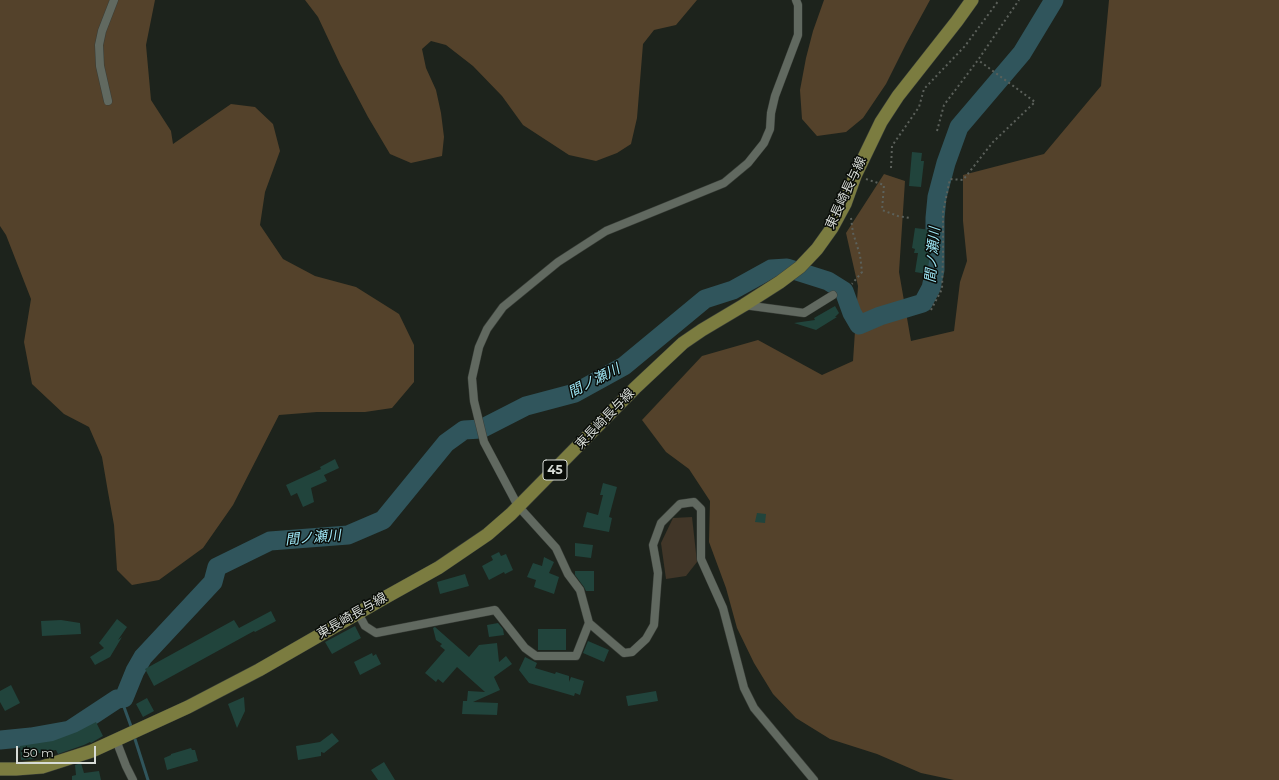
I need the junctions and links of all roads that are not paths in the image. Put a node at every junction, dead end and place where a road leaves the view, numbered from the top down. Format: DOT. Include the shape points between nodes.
graph roads {
  1 [pos="114,0"];
  2 [pos="796,0"];
  3 [pos="972,0"];
  4 [pos="108,101"];
  5 [pos="833,295"];
  6 [pos="744,305"];
  7 [pos="518,506"];
  8 [pos="358,613"];
  9 [pos="589,623"];
  10 [pos="116,740"];
  11 [pos="0,769"];
  12 [pos="133,780"];
  13 [pos="814,780"];
  1 -- 4 [label="street" via="99,45 100,66"];
  2 -- 7 [label="street" via="798,35 775,96 770,129 764,143 748,163 724,183 606,231 558,262 503,307 487,329 479,347 472,378 474,401 484,442"];
  3 -- 6 [label="main road, 東長崎長与線 / 45" via="881,122 832,228 813,254 800,267"];
  5 -- 6 [label="street" via="804,313"];
  6 -- 7 [label="main road, 東長崎長与線 / 45" via="683,343"];
  7 -- 8 [label="main road, 東長崎長与線 / 45" via="488,534 451,560"];
  7 -- 9 [label="street" via="556,548 568,574 580,590"];
  8 -- 9 [label="street" via="365,626 376,633 495,610 525,648 536,656 576,656"];
  8 -- 10 [label="main road, 東長崎長与線 / 45" via="212,695"];
  9 -- 13 [label="street" via="624,653 632,652 646,639 654,625 658,573 653,545 661,523 680,504 694,502 701,509 702,559 723,608 744,688 754,708"];
  10 -- 11 [label="main road, 東長崎長与線 / 45" via="92,751 42,767"];
  10 -- 12 [label="street"];
}
